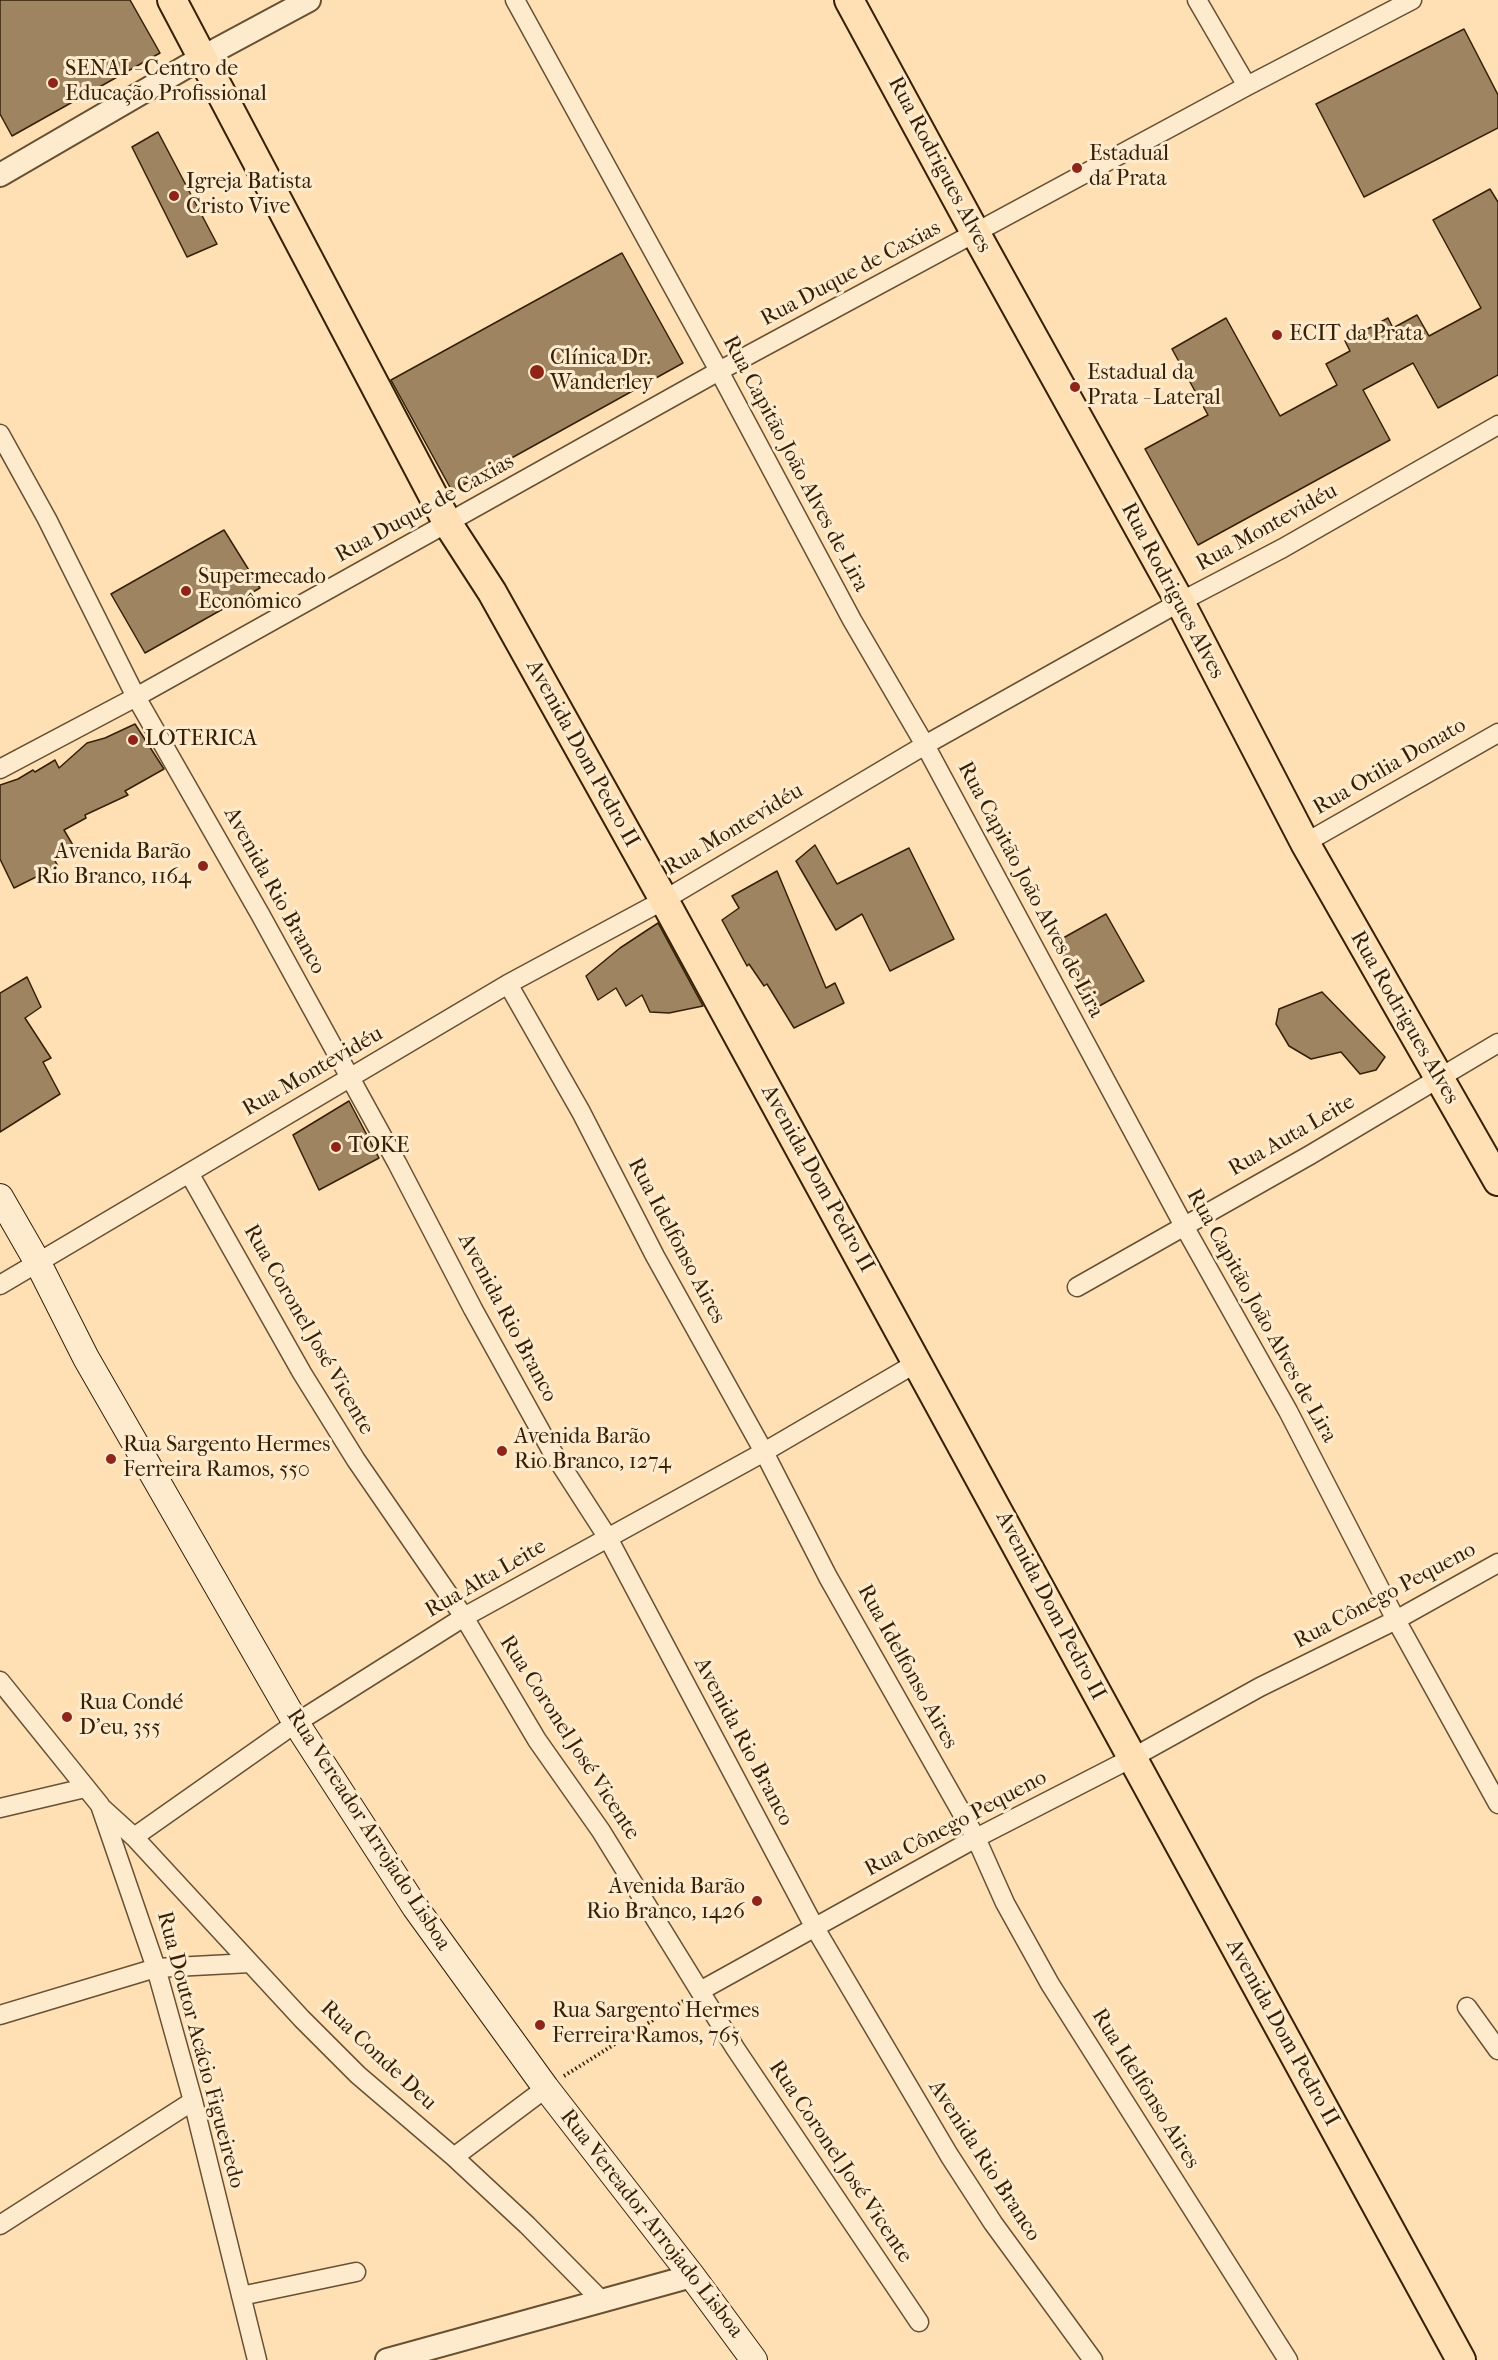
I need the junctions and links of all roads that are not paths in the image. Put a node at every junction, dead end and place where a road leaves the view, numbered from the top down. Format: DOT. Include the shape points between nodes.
graph roads {
  1 [pos="172,0"];
  2 [pos="309,0"];
  3 [pos="515,0"];
  4 [pos="849,0"];
  5 [pos="1197,0"];
  6 [pos="1412,0"];
  7 [pos="203,57"];
  8 [pos="1247,86"];
  9 [pos="0,175"];
  10 [pos="976,234"];
  11 [pos="719,371"];
  12 [pos="1498,425"];
  13 [pos="0,434"];
  14 [pos="448,524"];
  15 [pos="1180,602"];
  16 [pos="136,697"];
  17 [pos="1498,733"];
  18 [pos="925,745"];
  19 [pos="0,768"];
  20 [pos="1305,843"];
  21 [pos="664,900"];
  22 [pos="508,984"];
  23 [pos="1498,1043"];
  24 [pos="350,1077"];
  25 [pos="1438,1078"];
  26 [pos="189,1173"];
  27 [pos="1498,1181"];
  28 [pos="1,1200"];
  29 [pos="1184,1226"];
  30 [pos="38,1263"];
  31 [pos="0,1285"];
  32 [pos="1077,1287"];
  33 [pos="918,1362"];
  34 [pos="764,1452"];
  35 [pos="608,1538"];
  36 [pos="1498,1563"];
  37 [pos="464,1617"];
  38 [pos="1396,1620"];
  39 [pos="0,1681"];
  40 [pos="296,1723"];
  41 [pos="1132,1758"];
  42 [pos="85,1788"];
  43 [pos="1498,1804"];
  44 [pos="100,1805"];
  45 [pos="0,1808"];
  46 [pos="134,1837"];
  47 [pos="976,1838"];
  48 [pos="814,1928"];
  49 [pos="250,1963"];
  50 [pos="156,1968"];
  51 [pos="700,1991"];
  52 [pos="1467,2007"];
  53 [pos="0,2015"];
  54 [pos="1498,2050"];
  55 [pos="546,2088"];
  56 [pos="193,2101"];
  57 [pos="454,2157"];
  58 [pos="0,2225"];
  59 [pos="356,2272"];
  60 [pos="693,2276"];
  61 [pos="241,2296"];
  62 [pos="601,2300"];
  63 [pos="919,2322"];
  64 [pos="257,2360"];
  65 [pos="387,2360"];
  66 [pos="754,2360"];
  67 [pos="1092,2360"];
  68 [pos="1288,2360"];
  69 [pos="1461,2360"];
  1 -- 7 [label="main road, Avenida Dom Pedro II"];
  2 -- 7 [label="street"];
  3 -- 11 [label="street, Rua Capitão João Alves de Lira"];
  4 -- 10 [label="main road, Rua Rodrigues Alves"];
  5 -- 8 [label="street"];
  6 -- 8 [label="street, Rua Duque de Caxias"];
  7 -- 9 [label="street"];
  7 -- 14 [label="main road, Avenida Dom Pedro II"];
  8 -- 10 [label="street, Rua Duque de Caxias"];
  10 -- 11 [label="street, Rua Duque de Caxias"];
  10 -- 15 [label="main road, Rua Rodrigues Alves"];
  11 -- 14 [label="street, Rua Duque de Caxias"];
  11 -- 18 [label="street, Rua Capitão João Alves de Lira" via="852,620"];
  12 -- 15 [label="street, Rua Montevidéu"];
  13 -- 16 [label="street, Avenida Rio Branco"];
  14 -- 16 [label="street, Rua Duque de Caxias"];
  14 -- 21 [label="main road, Avenida Dom Pedro II" via="492,592"];
  15 -- 18 [label="street, Rua Montevidéu"];
  15 -- 20 [label="main road, Rua Rodrigues Alves"];
  16 -- 19 [label="street, Rua Duque de Caxias"];
  16 -- 24 [label="street, Avenida Rio Branco"];
  17 -- 20 [label="street, Rua Otilia Donato"];
  18 -- 21 [label="street, Rua Montevidéu"];
  18 -- 29 [label="street, Rua Capitão João Alves de Lira"];
  20 -- 25 [label="main road, Rua Rodrigues Alves"];
  21 -- 22 [label="street, Rua Montevidéu"];
  21 -- 33 [label="main road, Avenida Dom Pedro II"];
  22 -- 24 [label="street, Rua Montevidéu"];
  22 -- 34 [label="street, Rua Idelfonso Aires"];
  23 -- 25 [label="street, Rua Auta Leite"];
  24 -- 26 [label="street, Rua Montevidéu"];
  24 -- 35 [label="street, Avenida Rio Branco" via="550,1448"];
  25 -- 27 [label="main road, Rua Rodrigues Alves"];
  25 -- 29 [label="street, Rua Auta Leite"];
  26 -- 30 [label="street, Rua Montevidéu"];
  26 -- 37 [label="street, Rua Coronel José Vicente" via="302,1373 356,1460"];
  28 -- 30 [label="main road, Rua Vereador Arrojado Lisboa"];
  29 -- 32 [label="street, Rua Auta Leite"];
  29 -- 38 [label="street, Rua Capitão João Alves de Lira" via="1288,1410"];
  30 -- 31 [label="street, Rua Montevidéu"];
  30 -- 40 [label="main road, Rua Vereador Arrojado Lisboa" via="86,1358"];
  33 -- 34 [label="street, Rua Alta Leite"];
  33 -- 41 [label="main road, Avenida Dom Pedro II"];
  34 -- 35 [label="street, Rua Alta Leite"];
  34 -- 47 [label="street, Rua Idelfonso Aires" via="828,1577"];
  35 -- 37 [label="street, Rua Alta Leite"];
  35 -- 48 [label="street, Avenida Rio Branco"];
  36 -- 38 [label="street, Rua Cônego Pequeno"];
  37 -- 40 [label="street, Rua Alta Leite"];
  37 -- 51 [label="street, Rua Coronel José Vicente" via="537,1740 601,1831"];
  38 -- 41 [label="street, Rua Cônego Pequeno" via="1260,1687"];
  38 -- 43 [label="street, Rua Capitão João Alves de Lira"];
  39 -- 42 [label="street, Rua Doutor Acácio Figueiredo"];
  40 -- 46 [label="street, Rua Alta Leite"];
  40 -- 55 [label="main road, Rua Vereador Arrojado Lisboa" via="415,1907"];
  41 -- 47 [label="street, Rua Cônego Pequeno"];
  41 -- 69 [label="main road, Avenida Dom Pedro II"];
  42 -- 44 [label="street, Rua Doutor Acácio Figueiredo"];
  42 -- 45 [label="street"];
  44 -- 46 [label="street"];
  44 -- 50 [label="street, Rua Doutor Acácio Figueiredo"];
  46 -- 49 [label="street, Rua Conde Deu"];
  47 -- 48 [label="street, Rua Cônego Pequeno"];
  47 -- 68 [label="street, Rua Idelfonso Aires" via="1005,1903 1050,1984"];
  48 -- 51 [label="street, Rua Cônego Pequeno"];
  48 -- 67 [label="street, Avenida Rio Branco" via="949,2155"];
  49 -- 50 [label="street"];
  49 -- 57 [label="street, Rua Conde Deu" via="358,2075"];
  50 -- 53 [label="street"];
  50 -- 56 [label="street, Rua Doutor Acácio Figueiredo"];
  51 -- 63 [label="street, Rua Coronel José Vicente" via="798,2145"];
  52 -- 54 [label="street"];
  55 -- 57 [label="street"];
  55 -- 60 [label="main road, Rua Vereador Arrojado Lisboa"];
  56 -- 58 [label="street"];
  56 -- 61 [label="street, Rua Doutor Acácio Figueiredo"];
  57 -- 62 [label="street, Rua Conde Deu"];
  59 -- 61 [label="street"];
  60 -- 62 [label="street"];
  60 -- 66 [label="main road, Rua Vereador Arrojado Lisboa"];
  61 -- 64 [label="street, Rua Doutor Acácio Figueiredo"];
  62 -- 65 [label="street"];
}
